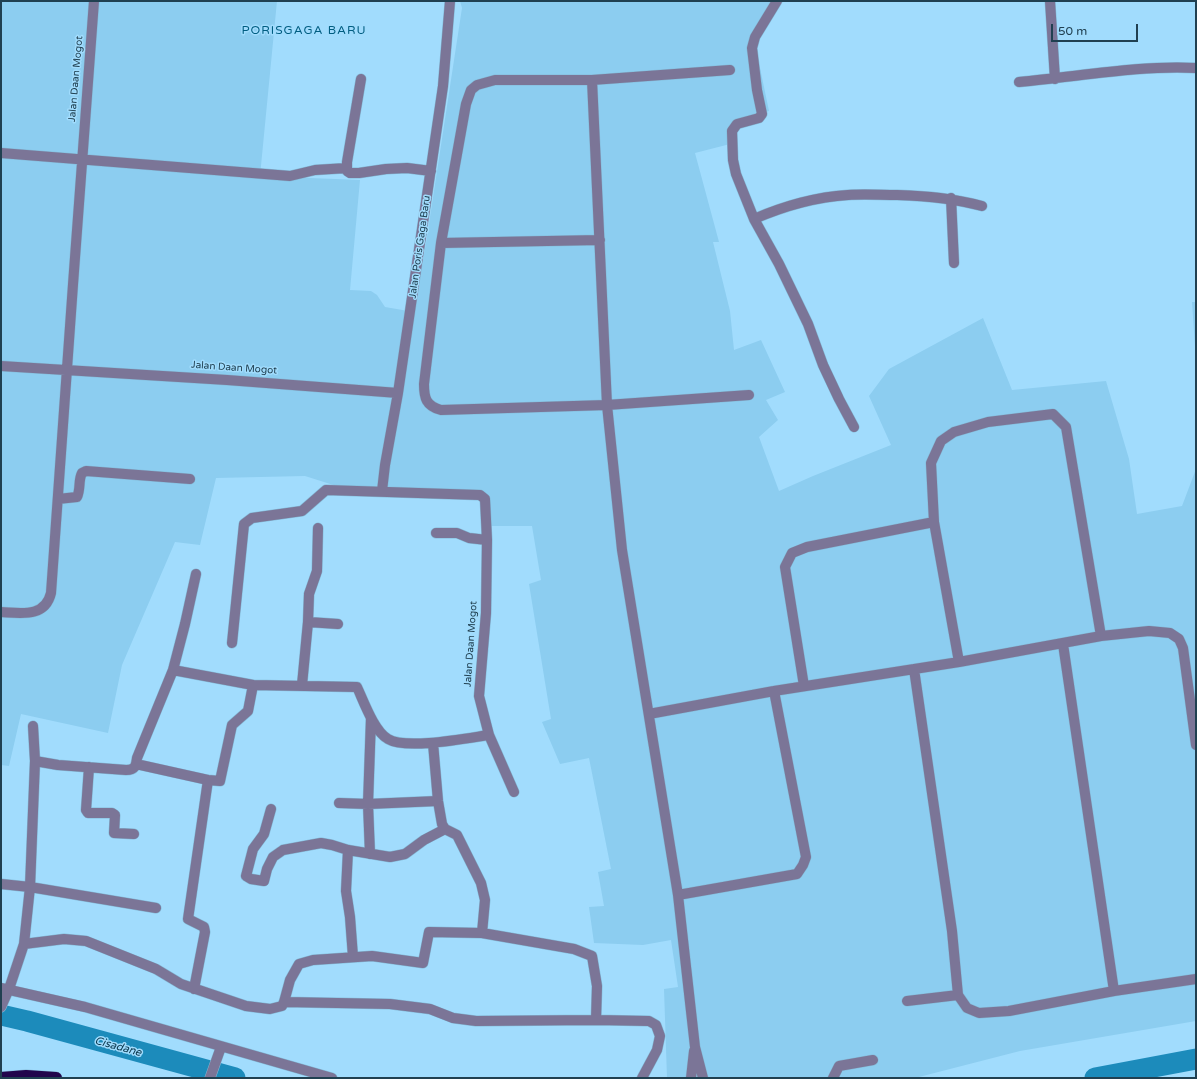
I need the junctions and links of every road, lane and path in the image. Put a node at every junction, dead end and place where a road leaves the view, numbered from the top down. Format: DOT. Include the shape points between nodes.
graph roads {
  1 [pos="94,1"];
  2 [pos="450,1"];
  3 [pos="777,1"];
  4 [pos="1050,1"];
  5 [pos="1196,68"];
  6 [pos="730,70"];
  7 [pos="361,79"];
  8 [pos="1055,79"];
  9 [pos="592,80"];
  10 [pos="1019,82"];
  11 [pos="1,152"];
  12 [pos="81,159"];
  13 [pos="347,168"];
  14 [pos="431,171"];
  15 [pos="951,198"];
  16 [pos="982,206"];
  17 [pos="754,219"];
  18 [pos="600,240"];
  19 [pos="441,243"];
  20 [pos="954,263"];
  21 [pos="1,366"];
  22 [pos="68,370"];
  23 [pos="398,393"];
  24 [pos="749,395"];
  25 [pos="607,405"];
  26 [pos="854,427"];
  27 [pos="190,479"];
  28 [pos="382,491"];
  29 [pos="58,499"];
  30 [pos="934,522"];
  31 [pos="318,528"];
  32 [pos="436,533"];
  33 [pos="487,540"];
  34 [pos="196,574"];
  35 [pos="1,612"];
  36 [pos="308,622"];
  37 [pos="338,624"];
  38 [pos="1101,636"];
  39 [pos="232,643"];
  40 [pos="1063,644"];
  41 [pos="958,662"];
  42 [pos="914,669"];
  43 [pos="173,670"];
  44 [pos="253,685"];
  45 [pos="302,685"];
  46 [pos="804,686"];
  47 [pos="774,691"];
  48 [pos="649,714"];
  49 [pos="371,716"];
  50 [pos="33,726"];
  51 [pos="490,735"];
  52 [pos="433,743"];
  53 [pos="1196,745"];
  54 [pos="35,761"];
  55 [pos="136,764"];
  56 [pos="89,767"];
  57 [pos="208,780"];
  58 [pos="514,792"];
  59 [pos="438,801"];
  60 [pos="339,803"];
  61 [pos="368,804"];
  62 [pos="271,809"];
  63 [pos="445,829"];
  64 [pos="134,834"];
  65 [pos="348,850"];
  66 [pos="370,854"];
  67 [pos="1,884"];
  68 [pos="30,887"];
  69 [pos="678,895"];
  70 [pos="156,908"];
  71 [pos="482,933"];
  72 [pos="24,944"];
  73 [pos="353,957"];
  74 [pos="1196,979"];
  75 [pos="194,988"];
  76 [pos="5,990"];
  77 [pos="1114,991"];
  78 [pos="958,995"];
  79 [pos="907,1001"];
  80 [pos="284,1002"];
  81 [pos="1,1007"];
  82 [pos="596,1020"];
  83 [pos="695,1047"];
  84 [pos="220,1051"];
  85 [pos="873,1060"];
  86 [pos="1,1078"];
  87 [pos="56,1078"];
  88 [pos="210,1078"];
  89 [pos="332,1078"];
  90 [pos="642,1078"];
  91 [pos="691,1078"];
  92 [pos="704,1078"];
  93 [pos="833,1078"];
  1 -- 12 [label="street, Jalan Daan Mogot"];
  2 -- 14 [label="street, Jalan Poris Gaga Baru" via="443,86"];
  3 -- 17 [label="street" via="755,37 752,48 762,114 759,118 737,124 732,131 734,166"];
  4 -- 8 [label="street"];
  5 -- 8 [label="street" via="1132,69"];
  6 -- 9 [label="street"];
  7 -- 13 [label="street"];
  8 -- 10 [label="street"];
  9 -- 18 [label="street"];
  9 -- 19 [label="street" via="495,80 477,85 471,90 466,104"];
  11 -- 12 [label="street"];
  12 -- 13 [label="street" via="290,176 315,170"];
  12 -- 22 [label="street, Jalan Daan Mogot"];
  13 -- 14 [label="street" via="347,171 354,173 407,168"];
  14 -- 23 [label="street, Jalan Poris Gaga Baru"];
  15 -- 16 [label="street"];
  15 -- 17 [label="street" via="896,195 836,196 804,202"];
  15 -- 20 [label="street"];
  17 -- 26 [label="street" via="808,324 838,399"];
  18 -- 19 [label="street"];
  18 -- 25 [label="street"];
  19 -- 25 [label="street" via="424,384 427,401 433,408 441,410"];
  21 -- 22 [label="street, Jalan Daan Mogot"];
  22 -- 23 [label="street, Jalan Daan Mogot"];
  22 -- 29 [label="street, Jalan Daan Mogot"];
  23 -- 28 [label="street, Jalan Poris Gaga Baru"];
  24 -- 25 [label="street"];
  25 -- 48 [label="street" via="622,550"];
  27 -- 29 [label="street" via="86,471 80,475 77,497"];
  28 -- 33 [label="street, Jalan Daan Mogot" via="480,495 485,499"];
  28 -- 39 [label="street, Jalan Daan Mogot" via="326,490 302,511 252,518 244,524"];
  29 -- 35 [label="street, Jalan Daan Mogot" via="51,593 47,604 34,612"];
  30 -- 38 [label="street" via="931,463 941,441 954,432 988,422 1052,414 1066,427"];
  30 -- 41 [label="street"];
  30 -- 46 [label="street" via="807,547 792,553 785,567"];
  31 -- 36 [label="street" via="317,571 309,594"];
  32 -- 33 [label="street" via="457,532 469,538"];
  33 -- 51 [label="street, Jalan Daan Mogot" via="486,614 479,696"];
  34 -- 43 [label="street"];
  36 -- 37 [label="street"];
  36 -- 45 [label="street"];
  38 -- 40 [label="street"];
  38 -- 53 [label="street" via="1149,631 1170,633 1179,639 1183,648"];
  40 -- 41 [label="street"];
  40 -- 77 [label="street"];
  41 -- 42 [label="street"];
  42 -- 46 [label="street"];
  42 -- 78 [label="street" via="952,931"];
  43 -- 44 [label="street"];
  43 -- 55 [label="street"];
  44 -- 45 [label="street"];
  44 -- 57 [label="street" via="248,711 232,725 220,781"];
  45 -- 49 [label="street" via="357,687"];
  46 -- 47 [label="street"];
  47 -- 48 [label="street"];
  47 -- 69 [label="street" via="806,857 803,865 798,874"];
  48 -- 69 [label="street"];
  49 -- 52 [label="street" via="377,728 388,739 398,743"];
  49 -- 61 [label="street"];
  50 -- 54 [label="street"];
  51 -- 52 [label="street"];
  51 -- 58 [label="street, Jalan Daan Mogot"];
  52 -- 59 [label="street"];
  54 -- 56 [label="street"];
  54 -- 68 [label="street"];
  55 -- 56 [label="street" via="135,768 130,770"];
  55 -- 57 [label="street"];
  56 -- 64 [label="street" via="86,810 88,813 112,813 115,815 114,833"];
  57 -- 75 [label="street" via="188,919 204,927 205,932"];
  59 -- 61 [label="street"];
  59 -- 63 [label="street"];
  60 -- 61 [label="street"];
  61 -- 66 [label="street"];
  62 -- 65 [label="street" via="264,834 253,849 247,877 264,880 273,857 283,850 321,843"];
  63 -- 66 [label="street" via="405,854 390,857"];
  63 -- 71 [label="street" via="457,835 481,883 484,900"];
  65 -- 66 [label="street"];
  65 -- 73 [label="street" via="346,891"];
  67 -- 68 [label="street"];
  68 -- 70 [label="street"];
  68 -- 72 [label="street"];
  69 -- 83 [label="street"];
  71 -- 73 [label="street" via="429,932 423,963 372,956"];
  71 -- 82 [label="street" via="574,949 592,956 596,986"];
  72 -- 75 [label="street" via="64,939 86,941 156,969 181,984"];
  72 -- 76 [label="street"];
  73 -- 80 [label="street" via="313,960 298,964"];
  74 -- 77 [label="street"];
  75 -- 80 [label="street" via="246,1006 270,1009 282,1006"];
  76 -- 81 [label="street"];
  76 -- 84 [label="street" via="85,1007 170,1031"];
  77 -- 78 [label="street" via="1009,1011 979,1013 967,1008"];
  78 -- 79 [label="street"];
  80 -- 82 [label="street" via="390,1004 430,1009 453,1018 476,1021"];
  82 -- 90 [label="street" via="649,1021 656,1025 660,1036 657,1050"];
  83 -- 91 [label="street"];
  83 -- 92 [label="street"];
  84 -- 88 [label="street"];
  84 -- 89 [label="street"];
  85 -- 93 [label="street" via="839,1066"];
  86 -- 87 [label="highway"];
}
